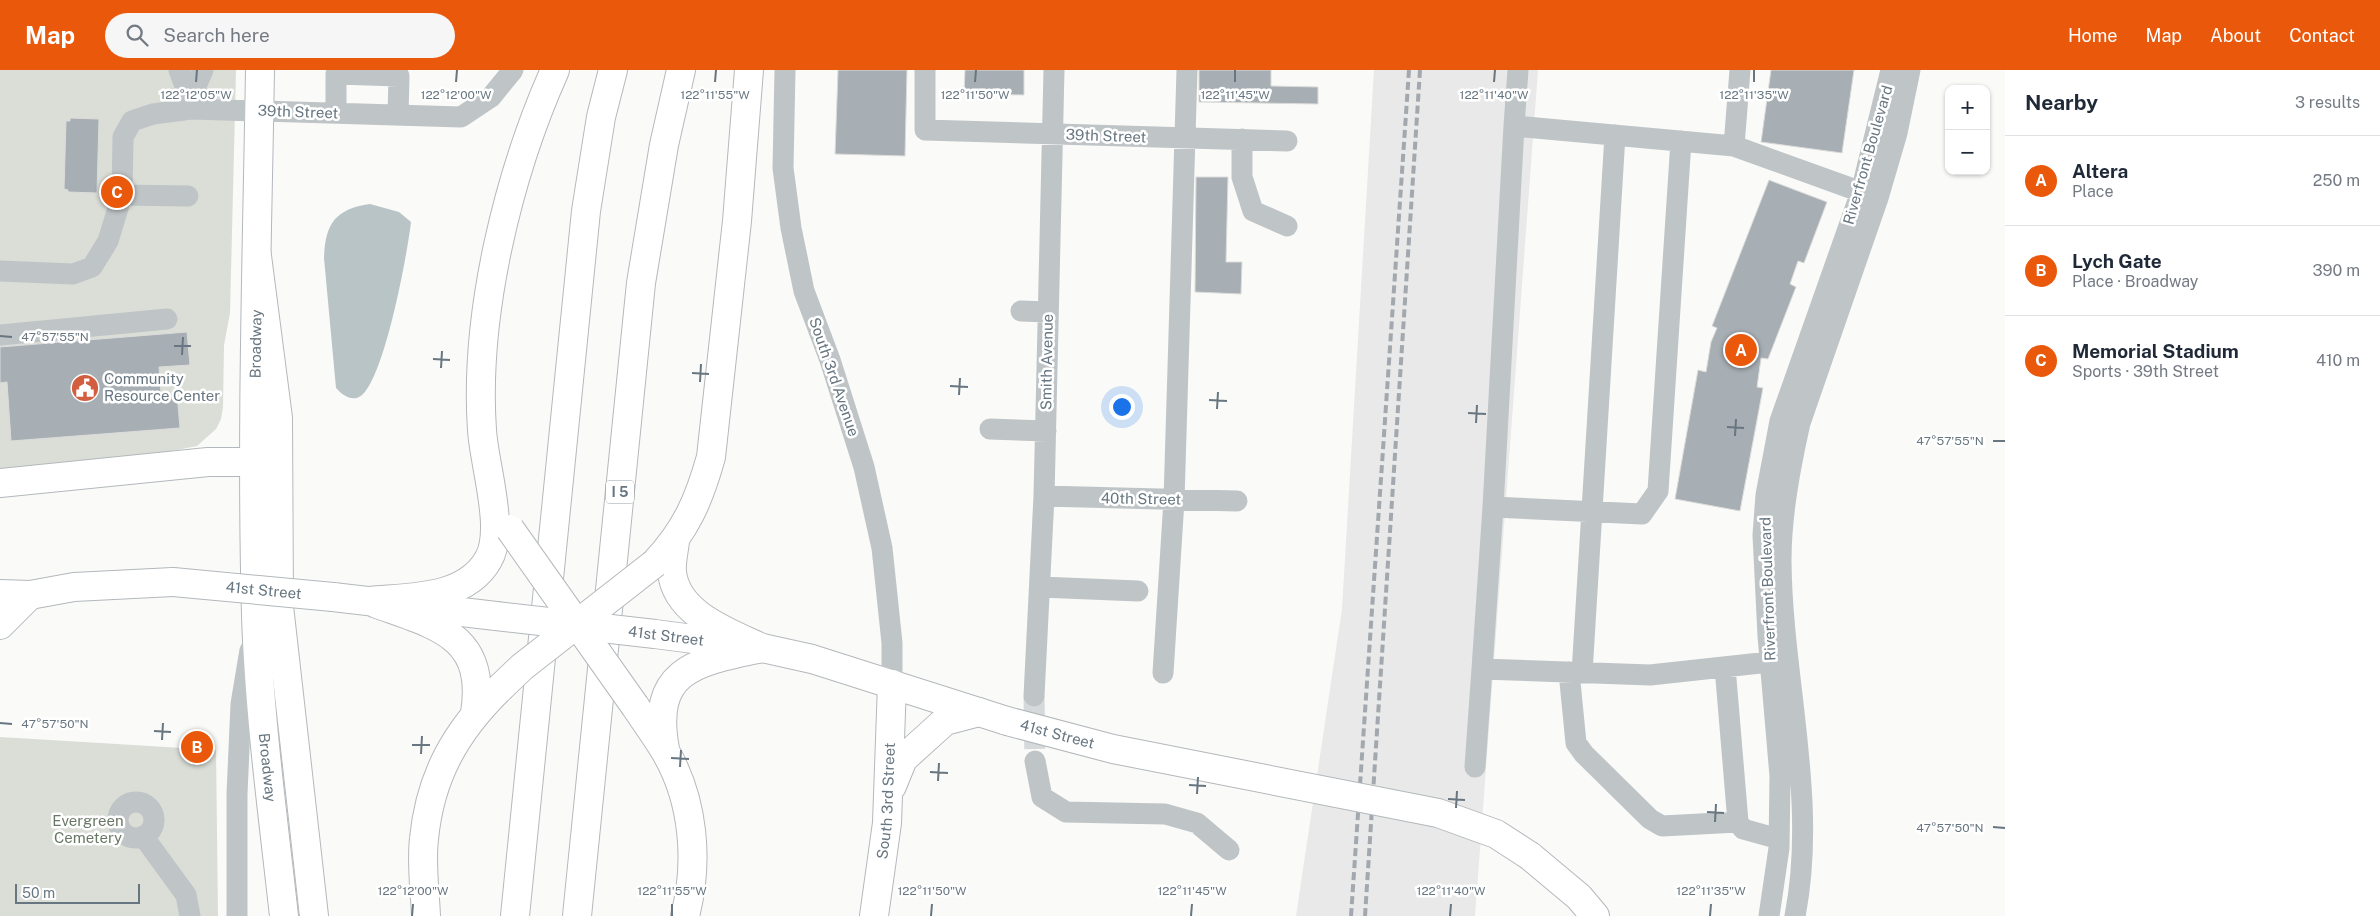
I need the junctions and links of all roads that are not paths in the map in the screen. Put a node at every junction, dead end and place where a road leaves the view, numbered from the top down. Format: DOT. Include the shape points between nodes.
graph roads {
  1 [pos="179,70"];
  2 [pos="203,70"];
  3 [pos="260,70"];
  4 [pos="513,70"];
  5 [pos="555,70"];
  6 [pos="613,70"];
  7 [pos="681,70"];
  8 [pos="749,70"];
  9 [pos="785,70"];
  10 [pos="926,70"];
  11 [pos="1054,70"];
  12 [pos="1187,70"];
  13 [pos="1518,70"];
  14 [pos="1740,70"];
  15 [pos="1891,70"];
  16 [pos="1910,70"];
  17 [pos="191,104"];
  18 [pos="259,110"];
  19 [pos="336,113"];
  20 [pos="398,115"];
  21 [pos="1514,126"];
  22 [pos="1052,134"];
  23 [pos="1615,135"];
  24 [pos="1185,138"];
  25 [pos="1242,139"];
  26 [pos="1287,141"];
  27 [pos="1681,141"];
  28 [pos="1734,146"];
  29 [pos="122,195"];
  30 [pos="1869,195"];
  31 [pos="188,196"];
  32 [pos="1288,226"];
  33 [pos="257,256"];
  34 [pos="0,270"];
  35 [pos="1020,310"];
  36 [pos="1048,312"];
  37 [pos="167,319"];
  38 [pos="0,335"];
  39 [pos="990,429"];
  40 [pos="1046,431"];
  41 [pos="254,462"];
  42 [pos="0,483"];
  43 [pos="1044,496"];
  44 [pos="1174,500"];
  45 [pos="1237,501"];
  46 [pos="494,502"];
  47 [pos="1493,507"];
  48 [pos="1592,513"];
  49 [pos="675,541"];
  50 [pos="1040,587"];
  51 [pos="1138,590"];
  52 [pos="0,594"];
  53 [pos="30,595"];
  54 [pos="369,601"];
  55 [pos="256,618"];
  56 [pos="0,625"];
  57 [pos="577,625"];
  58 [pos="762,648"];
  59 [pos="1779,661"];
  60 [pos="1725,667"];
  61 [pos="1482,669"];
  62 [pos="1163,672"];
  63 [pos="1576,673"];
  64 [pos="892,684"];
  65 [pos="1034,696"];
  66 [pos="979,712"];
  67 [pos="475,713"];
  68 [pos="665,751"];
  69 [pos="1035,761"];
  70 [pos="1475,767"];
  71 [pos="888,797"];
  72 [pos="1738,822"];
  73 [pos="143,836"];
  74 [pos="1779,840"];
  75 [pos="1229,850"];
  76 [pos="190,916"];
  77 [pos="237,916"];
  78 [pos="284,916"];
  79 [pos="314,916"];
  80 [pos="426,916"];
  81 [pos="515,916"];
  82 [pos="577,916"];
  83 [pos="684,916"];
  84 [pos="874,916"];
  85 [pos="1595,916"];
  86 [pos="1769,916"];
  87 [pos="1795,916"];
  1 -- 17 [label="street"];
  2 -- 17 [label="street"];
  3 -- 18 [label="main road, Broadway"];
  4 -- 20 [label="street, 39th Street" via="491,98 461,117"];
  5 -- 46 [label="main road" via="535,118 512,193 489,297 481,407 484,450"];
  6 -- 81 [label="main road" via="601,117 586,211"];
  7 -- 82 [label="main road, I 5" via="664,145 641,283"];
  8 -- 49 [label="main road" via="714,438 701,492"];
  9 -- 64 [label="street, South 3rd Avenue" via="783,168 791,228 804,291 864,467 882,548 892,643"];
  10 -- 22 [label="street, 39th Street" via="925,130"];
  11 -- 22 [label="street, Smith Avenue"];
  12 -- 24 [label="street"];
  13 -- 21 [label="street"];
  14 -- 28 [label="street"];
  15 -- 30 [label="street, Riverfront Boulevard"];
  16 -- 30 [label="street, Riverfront Boulevard" via="1897,133"];
  17 -- 18 [label="street, 39th Street"];
  17 -- 29 [label="street, 39th Street" via="132,121 123,137"];
  18 -- 19 [label="street, 39th Street"];
  18 -- 33 [label="main road, Broadway"];
  19 -- 20 [label="street, 39th Street"];
  19 -- 20 [label="street" via="336,74 400,76"];
  21 -- 23 [label="street"];
  21 -- 47 [label="street"];
  22 -- 24 [label="street, 39th Street"];
  22 -- 36 [label="street, Smith Avenue"];
  23 -- 27 [label="street"];
  23 -- 48 [label="street"];
  24 -- 25 [label="street, 39th Street"];
  24 -- 44 [label="street"];
  25 -- 26 [label="street, 39th Street"];
  25 -- 32 [label="street" via="1242,177 1253,211"];
  27 -- 28 [label="street"];
  27 -- 48 [label="street" via="1658,491 1642,514"];
  28 -- 30 [label="street"];
  29 -- 31 [label="street"];
  29 -- 34 [label="street, 39th Street" via="108,241 92,267 73,274"];
  30 -- 59 [label="street, Riverfront Boulevard" via="1792,459 1781,560"];
  33 -- 41 [label="main road, Broadway"];
  33 -- 79 [label="main road" via="278,418 279,606"];
  35 -- 36 [label="street"];
  36 -- 40 [label="street, Smith Avenue"];
  37 -- 38 [label="street"];
  39 -- 40 [label="street"];
  40 -- 43 [label="street, Smith Avenue"];
  41 -- 42 [label="main road" via="208,462"];
  41 -- 55 [label="main road, Broadway"];
  43 -- 44 [label="street, 40th Street"];
  43 -- 50 [label="street, Smith Avenue"];
  44 -- 45 [label="street, 40th Street"];
  44 -- 62 [label="street"];
  46 -- 54 [label="main road" via="494,546 490,559 478,575 454,590"];
  46 -- 57 [label="main road, bridge"];
  47 -- 48 [label="street"];
  47 -- 61 [label="street"];
  48 -- 63 [label="street"];
  49 -- 57 [label="main road, bridge" via="655,563"];
  49 -- 58 [label="main road" via="672,570 675,585 685,603 725,630"];
  50 -- 51 [label="street"];
  50 -- 65 [label="street, Smith Avenue"];
  52 -- 53 [label="main road, 41st Street"];
  53 -- 54 [label="main road, 41st Street, bridge" via="74,587 173,582"];
  53 -- 56 [label="main road"];
  54 -- 57 [label="main road, 41st Street, bridge"];
  54 -- 67 [label="main road" via="436,627 454,638 467,652 477,676"];
  55 -- 77 [label="street, Broadway" via="241,704"];
  55 -- 78 [label="main road, Broadway"];
  57 -- 58 [label="main road, 41st Street, bridge"];
  57 -- 67 [label="main road, bridge" via="522,667"];
  57 -- 68 [label="main road, bridge"];
  58 -- 64 [label="main road, 41st Street" via="812,659"];
  58 -- 68 [label="main road" via="703,662 689,668 676,680 664,701 661,717"];
  59 -- 60 [label="street"];
  59 -- 74 [label="street, Riverfront Boulevard"];
  59 -- 87 [label="street, Riverfront Boulevard" via="1799,772 1802,865"];
  60 -- 63 [label="street" via="1650,675"];
  60 -- 72 [label="street"];
  61 -- 63 [label="street"];
  61 -- 70 [label="street"];
  63 -- 72 [label="street" via="1576,743 1650,819 1662,826"];
  64 -- 66 [label="main road, 41st Street"];
  64 -- 71 [label="main road, South 3rd Street"];
  66 -- 71 [label="main road" via="945,721 903,759"];
  66 -- 85 [label="main road, 41st Street, bridge" via="1113,749 1438,813 1496,834 1530,856 1579,897"];
  67 -- 80 [label="main road" via="443,764 427,813 424,840"];
  68 -- 83 [label="main road" via="682,789 691,835 691,885"];
  69 -- 75 [label="street" via="1042,797 1066,812 1165,814 1197,823"];
  71 -- 84 [label="main road, South 3rd Street"];
  72 -- 74 [label="street" via="1743,829"];
  73 -- 76 [label="street" via="186,895"];
  74 -- 86 [label="street, Riverfront Boulevard"];
}
